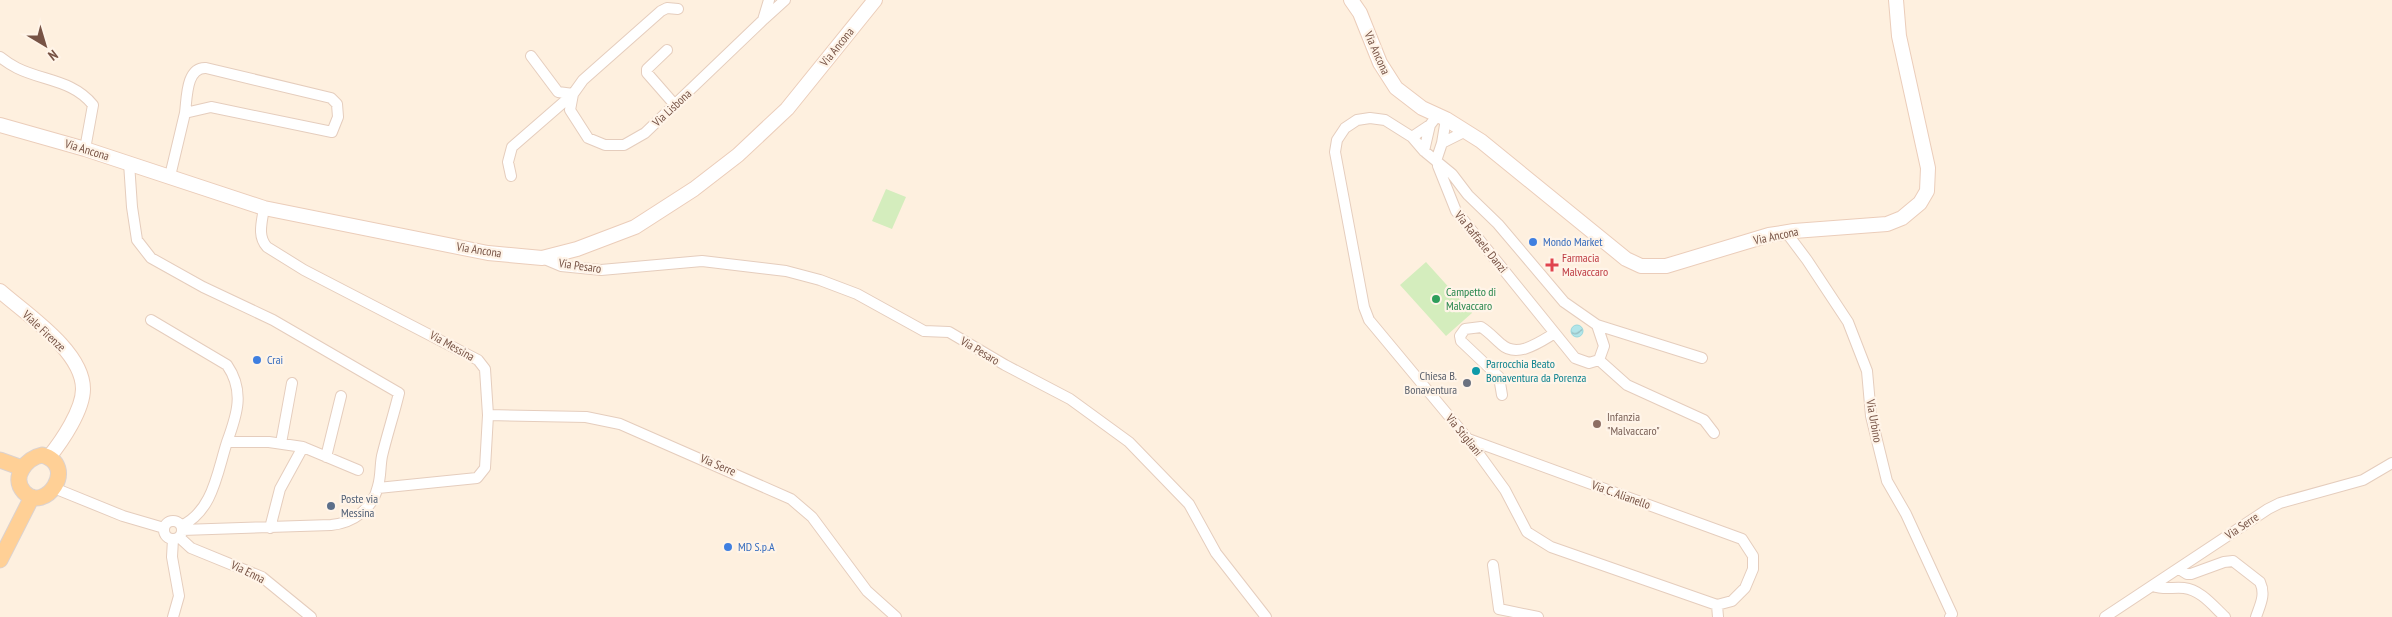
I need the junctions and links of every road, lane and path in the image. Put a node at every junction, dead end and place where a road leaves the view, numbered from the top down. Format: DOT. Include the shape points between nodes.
graph roads {
  1 [pos="769,0"];
  2 [pos="785,0"];
  3 [pos="875,0"];
  4 [pos="1351,0"];
  5 [pos="1896,0"];
  6 [pos="678,9"];
  7 [pos="763,20"];
  8 [pos="667,50"];
  9 [pos="531,56"];
  10 [pos="0,57"];
  11 [pos="573,94"];
  12 [pos="675,105"];
  13 [pos="185,113"];
  14 [pos="1437,120"];
  15 [pos="0,125"];
  16 [pos="1466,131"];
  17 [pos="1412,137"];
  18 [pos="1442,143"];
  19 [pos="85,149"];
  20 [pos="1424,151"];
  21 [pos="1436,161"];
  22 [pos="129,163"];
  23 [pos="170,176"];
  24 [pos="510,176"];
  25 [pos="1468,195"];
  26 [pos="1453,205"];
  27 [pos="264,208"];
  28 [pos="1786,232"];
  29 [pos="542,258"];
  30 [pos="0,291"];
  31 [pos="151,320"];
  32 [pos="1597,325"];
  33 [pos="1555,333"];
  34 [pos="1702,358"];
  35 [pos="1600,360"];
  36 [pos="292,383"];
  37 [pos="1502,395"];
  38 [pos="341,396"];
  39 [pos="488,415"];
  40 [pos="1714,433"];
  41 [pos="1468,438"];
  42 [pos="227,442"];
  43 [pos="281,443"];
  44 [pos="303,447"];
  45 [pos="49,457"];
  46 [pos="326,457"];
  47 [pos="0,460"];
  48 [pos="2392,463"];
  49 [pos="22,468"];
  50 [pos="358,470"];
  51 [pos="54,488"];
  52 [pos="378,488"];
  53 [pos="32,497"];
  54 [pos="164,528"];
  55 [pos="270,528"];
  56 [pos="179,533"];
  57 [pos="0,560"];
  58 [pos="1493,565"];
  59 [pos="2179,569"];
  60 [pos="2153,586"];
  61 [pos="1717,605"];
  62 [pos="1952,616"];
  63 [pos="173,617"];
  64 [pos="312,617"];
  65 [pos="896,617"];
  66 [pos="1266,617"];
  67 [pos="1538,617"];
  68 [pos="1718,617"];
  69 [pos="2105,617"];
  70 [pos="2225,617"];
  71 [pos="2256,617"];
  1 -- 7 [label="street, Via Lisbona"];
  2 -- 7 [label="street"];
  3 -- 29 [label="street, Via Ancona" via="787,109 738,156 635,227 577,249"];
  4 -- 14 [label="street, Via Ancona" via="1360,13 1387,76 1407,98"];
  5 -- 28 [label="street, Via Ancona" via="1899,36 1928,168 1927,191 1911,211 1887,224"];
  6 -- 11 [label="street" via="661,11 583,80"];
  7 -- 12 [label="street, Via Lisbona"];
  8 -- 12 [label="street" via="646,69"];
  9 -- 11 [label="street" via="558,92"];
  10 -- 19 [label="street" via="17,68 68,85 84,94 93,105"];
  11 -- 12 [label="street, Via Lisbona" via="570,110 588,138 605,145 624,145 645,133"];
  11 -- 24 [label="street" via="512,147 508,162"];
  13 -- 13 [label="street" via="211,107 332,132 338,117 337,104 331,98 202,68 191,78"];
  13 -- 23 [label="street"];
  14 -- 16 [label="street, Via Ancona"];
  14 -- 17 [label="street"];
  14 -- 18 [label="street"];
  14 -- 20 [label="street"];
  15 -- 19 [label="street, Via Ancona"];
  16 -- 18 [label="street"];
  16 -- 28 [label="street, Via Ancona" via="1626,259 1641,266 1666,266"];
  17 -- 20 [label="street, Via Stigliani"];
  17 -- 41 [label="street, Via Stigliani" via="1385,120 1358,120 1345,128 1338,140 1335,152 1337,176 1369,320"];
  18 -- 21 [label="street"];
  19 -- 22 [label="street, Via Ancona"];
  20 -- 21 [label="street, Via Stigliani"];
  21 -- 25 [label="street, Via Raffaele Danzi" via="1452,174"];
  21 -- 26 [label="street, Via Raffaele Danzi"];
  22 -- 23 [label="street, Via Ancona"];
  22 -- 52 [label="street" via="138,240 151,258 273,320 399,393 382,457"];
  23 -- 27 [label="street, Via Ancona"];
  25 -- 26 [label="street"];
  25 -- 32 [label="street, Via Raffaele Danzi" via="1498,224 1564,302"];
  26 -- 33 [label="street, Via Raffaele Danzi"];
  27 -- 29 [label="street, Via Ancona" via="488,253"];
  27 -- 39 [label="street, Via Messina" via="260,232 267,247 304,270 478,360 485,369"];
  28 -- 62 [label="street, Via Urbino" via="1848,322 1867,370 1870,416 1887,481 1906,514"];
  29 -- 66 [label="street, Via Pesaro" via="561,266 602,270 702,261 786,271 857,294 924,331 949,332 1070,398 1129,442 1189,504 1216,553"];
  30 -- 45 [label="street, Viale Firenze" via="62,346 81,375 81,401 62,440"];
  31 -- 42 [label="street" via="227,365 235,376 238,389 235,418"];
  32 -- 34 [label="street, Via Raffaele Danzi"];
  32 -- 35 [label="street" via="1604,346"];
  33 -- 35 [label="street, Via Raffaele Danzi" via="1575,358 1589,363"];
  33 -- 37 [label="street" via="1520,350 1512,350 1480,326 1465,329 1460,336 1461,341 1499,377"];
  35 -- 40 [label="street" via="1627,385 1704,420"];
  36 -- 43 [label="street"];
  38 -- 46 [label="street"];
  39 -- 52 [label="street, Via Messina" via="485,468 477,478"];
  39 -- 65 [label="street, Via Serre" via="586,417 620,424 791,499 812,517 867,591"];
  41 -- 61 [label="street, Via Stigliani" via="1505,490 1527,532 1551,547"];
  41 -- 61 [label="street, Via C. Alianello" via="1742,539 1753,556 1752,570 1745,588 1732,600"];
  42 -- 43 [label="street"];
  42 -- 56 [label="street" via="206,504 200,515"];
  43 -- 44 [label="street"];
  44 -- 46 [label="street"];
  44 -- 55 [label="street" via="280,489"];
  45 -- 49 [label="main road" via="36,456"];
  45 -- 51 [label="main road" via="57,468"];
  46 -- 50 [label="street"];
  47 -- 49 [label="main road"];
  48 -- 59 [label="street, Via Serre" via="2363,480 2280,503"];
  49 -- 53 [label="main road" via="20,487"];
  51 -- 53 [label="main road" via="44,497"];
  51 -- 54 [label="street" via="123,516"];
  52 -- 55 [label="street" via="369,506 343,524"];
  53 -- 57 [label="main road"];
  54 -- 56 [label="street, Via Enna" via="167,536"];
  54 -- 56 [label="street" via="173,521"];
  55 -- 56 [label="street"];
  56 -- 63 [label="street" via="172,557 179,596"];
  56 -- 64 [label="street, Via Enna" via="191,548 262,577"];
  58 -- 67 [label="street" via="1499,609"];
  59 -- 60 [label="street, Via Serre"];
  59 -- 71 [label="street" via="2191,574 2233,561 2262,586 2263,597"];
  60 -- 69 [label="street, Via Serre"];
  60 -- 70 [label="street" via="2163,590 2183,588 2195,591"];
  61 -- 68 [label="street"];
}
